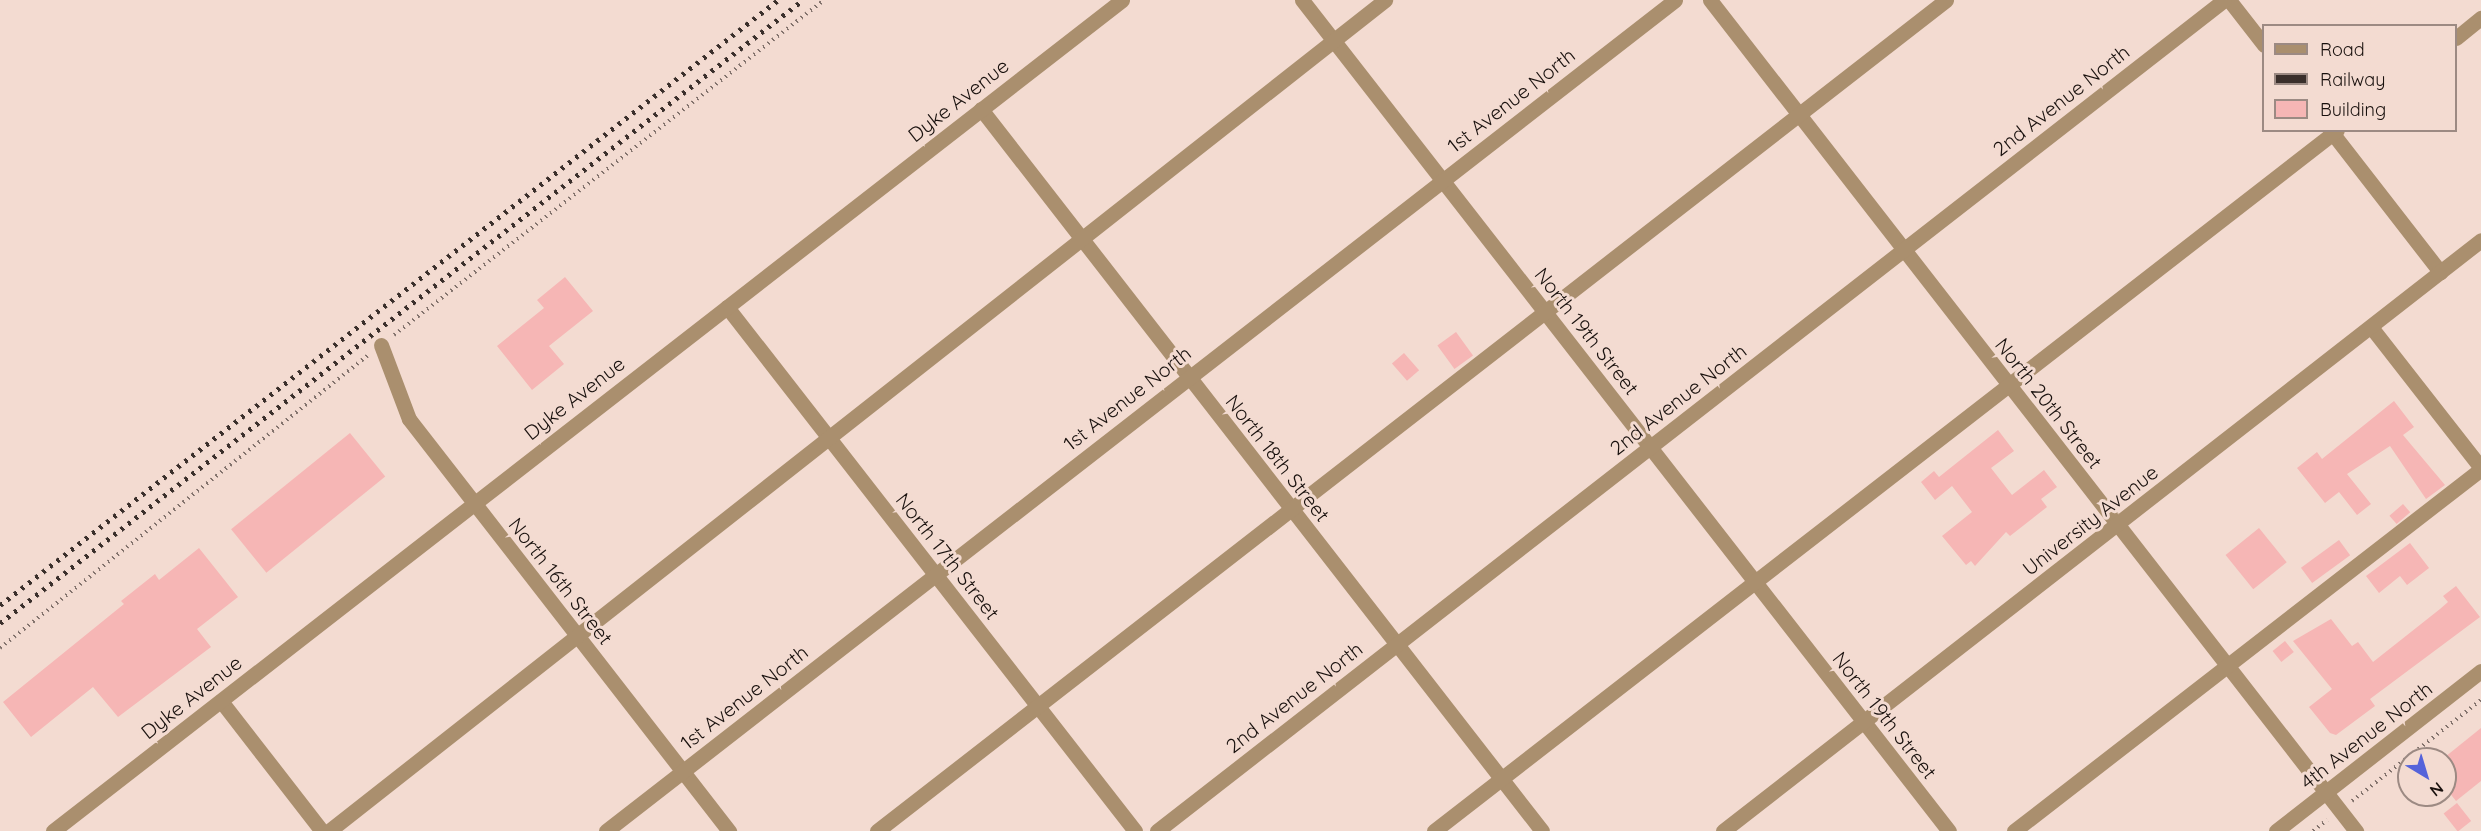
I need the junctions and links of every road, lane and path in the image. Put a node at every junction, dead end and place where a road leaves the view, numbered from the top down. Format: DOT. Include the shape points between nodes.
graph roads {
  1 [pos="824,0"];
  2 [pos="1122,0"];
  3 [pos="1302,0"];
  4 [pos="1385,0"];
  5 [pos="1675,0"];
  6 [pos="1710,0"];
  7 [pos="1946,0"];
  8 [pos="2227,0"];
  9 [pos="2481,18"];
  10 [pos="2457,37"];
  11 [pos="1334,40"];
  12 [pos="2262,43"];
  13 [pos="981,109"];
  14 [pos="1799,115"];
  15 [pos="2333,132"];
  16 [pos="1442,180"];
  17 [pos="2481,240"];
  18 [pos="1083,241"];
  19 [pos="1903,250"];
  20 [pos="2440,272"];
  21 [pos="727,307"];
  22 [pos="1546,314"];
  23 [pos="2371,327"];
  24 [pos="381,345"];
  25 [pos="1188,377"];
  26 [pos="2009,385"];
  27 [pos="830,438"];
  28 [pos="1651,447"];
  29 [pos="2481,468"];
  30 [pos="474,503"];
  31 [pos="1291,510"];
  32 [pos="2118,525"];
  33 [pos="936,574"];
  34 [pos="1756,582"];
  35 [pos="578,636"];
  36 [pos="1397,644"];
  37 [pos="0,648"];
  38 [pos="2227,666"];
  39 [pos="2481,671"];
  40 [pos="221,700"];
  41 [pos="2481,700"];
  42 [pos="1038,706"];
  43 [pos="1864,722"];
  44 [pos="683,771"];
  45 [pos="1501,779"];
  46 [pos="2326,792"];
  47 [pos="2340,810"];
  48 [pos="53,831"];
  49 [pos="322,831"];
  50 [pos="329,831"];
  51 [pos="606,831"];
  52 [pos="729,831"];
  53 [pos="877,831"];
  54 [pos="1135,831"];
  55 [pos="1157,831"];
  56 [pos="1434,831"];
  57 [pos="1542,831"];
  58 [pos="1723,831"];
  59 [pos="1949,831"];
  60 [pos="2014,831"];
  61 [pos="2276,831"];
  62 [pos="2313,831"];
  63 [pos="2356,831"];
  1 -- 24 [label="path"];
  2 -- 13 [label="street, Dyke Avenue"];
  3 -- 11 [label="street, North 19th Street"];
  4 -- 11 [label="street"];
  5 -- 16 [label="street, 1st Avenue North"];
  6 -- 14 [label="street, North 20th Street"];
  7 -- 14 [label="street"];
  8 -- 12 [label="street"];
  8 -- 19 [label="street, 2nd Avenue North"];
  9 -- 10 [label="street"];
  11 -- 16 [label="street, North 19th Street"];
  11 -- 18 [label="street"];
  13 -- 18 [label="street, North 18th Street"];
  13 -- 21 [label="street, Dyke Avenue"];
  14 -- 19 [label="street, North 20th Street"];
  14 -- 22 [label="street"];
  15 -- 20 [label="street"];
  15 -- 26 [label="street"];
  16 -- 22 [label="street, North 19th Street"];
  16 -- 25 [label="street, 1st Avenue North"];
  17 -- 20 [label="street, University Avenue"];
  18 -- 25 [label="street, North 18th Street"];
  18 -- 27 [label="street"];
  19 -- 26 [label="street, North 20th Street"];
  19 -- 28 [label="street, 2nd Avenue North"];
  20 -- 23 [label="street, University Avenue"];
  21 -- 27 [label="street, North 17th Street"];
  21 -- 30 [label="street, Dyke Avenue"];
  22 -- 28 [label="street, North 19th Street"];
  22 -- 31 [label="street"];
  23 -- 29 [label="street"];
  23 -- 32 [label="street, University Avenue"];
  24 -- 30 [label="street, North 16th Street" via="409,419"];
  24 -- 37 [label="path"];
  25 -- 31 [label="street, North 18th Street"];
  25 -- 33 [label="street, 1st Avenue North"];
  26 -- 32 [label="street, North 20th Street"];
  26 -- 34 [label="street"];
  27 -- 33 [label="street, North 17th Street"];
  27 -- 35 [label="street"];
  28 -- 34 [label="street, North 19th Street"];
  28 -- 36 [label="street, 2nd Avenue North"];
  29 -- 38 [label="street"];
  30 -- 35 [label="street, North 16th Street"];
  30 -- 40 [label="street, Dyke Avenue"];
  31 -- 36 [label="street, North 18th Street"];
  31 -- 42 [label="street"];
  32 -- 38 [label="street, North 20th Street"];
  32 -- 43 [label="street, University Avenue"];
  33 -- 42 [label="street, North 17th Street"];
  33 -- 44 [label="street, 1st Avenue North"];
  34 -- 43 [label="street, North 19th Street"];
  34 -- 45 [label="street"];
  35 -- 44 [label="street, North 16th Street"];
  35 -- 50 [label="street"];
  36 -- 45 [label="street, North 18th Street"];
  36 -- 55 [label="street, 2nd Avenue North"];
  38 -- 46 [label="street, North 20th Street"];
  38 -- 60 [label="street"];
  39 -- 46 [label="street, 4th Avenue North"];
  40 -- 48 [label="street, Dyke Avenue"];
  40 -- 49 [label="street"];
  41 -- 47 [label="path"];
  42 -- 53 [label="street"];
  42 -- 54 [label="street, North 17th Street"];
  43 -- 58 [label="street, University Avenue"];
  43 -- 59 [label="street, North 19th Street"];
  44 -- 51 [label="street, 1st Avenue North"];
  44 -- 52 [label="street, North 16th Street"];
  45 -- 56 [label="street"];
  45 -- 57 [label="street, North 18th Street"];
  46 -- 47 [label="street, North 20th Street"];
  46 -- 61 [label="street, 4th Avenue North"];
  47 -- 62 [label="path"];
  47 -- 63 [label="street, North 20th Street"];
}
